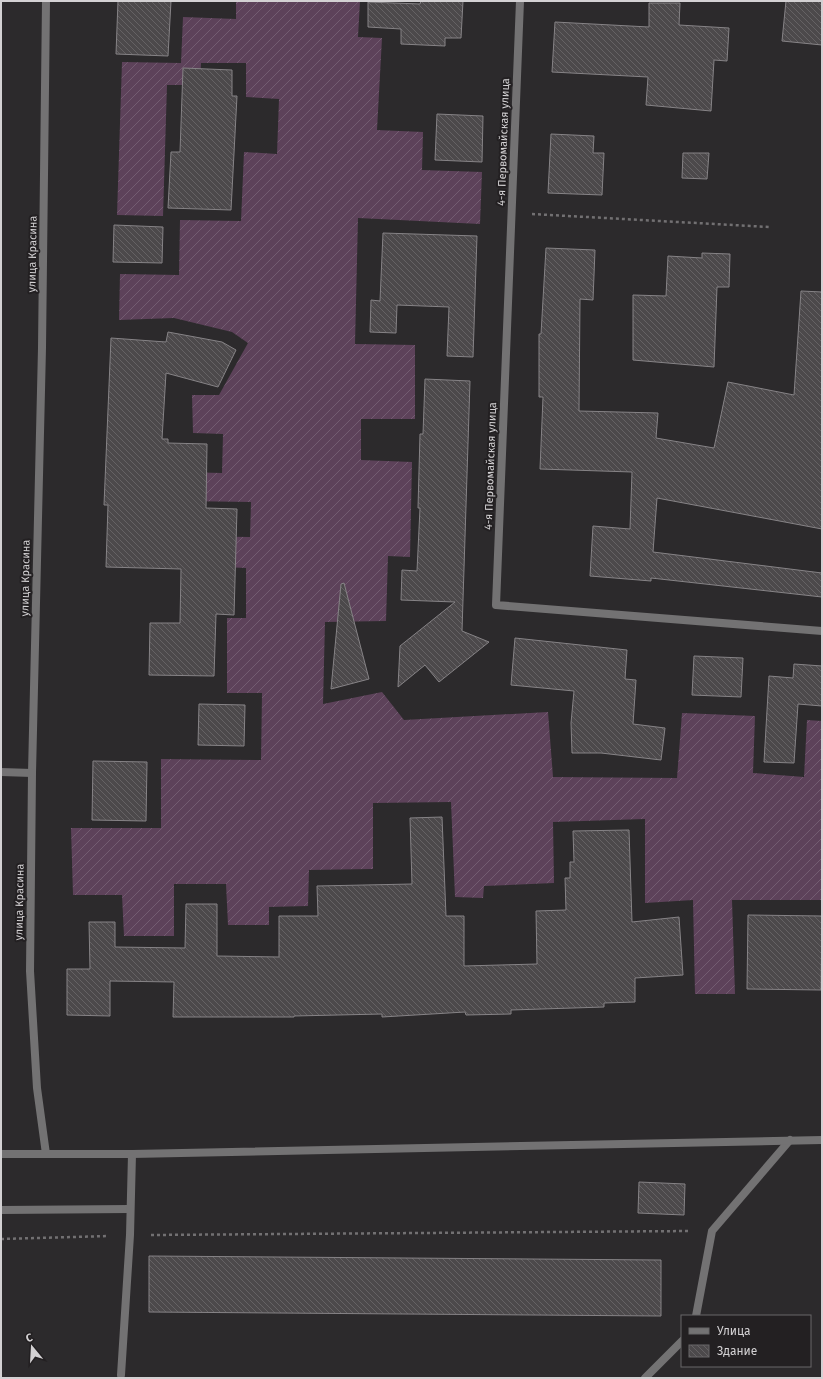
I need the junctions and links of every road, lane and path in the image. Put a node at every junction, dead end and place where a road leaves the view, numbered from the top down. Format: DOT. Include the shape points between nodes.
graph roads {
  1 [pos="46,1"];
  2 [pos="520,1"];
  3 [pos="512,212"];
  4 [pos="769,227"];
  5 [pos="822,631"];
  6 [pos="1,772"];
  7 [pos="32,773"];
  8 [pos="790,1140"];
  9 [pos="822,1140"];
  10 [pos="1,1154"];
  11 [pos="46,1154"];
  12 [pos="132,1154"];
  13 [pos="130,1209"];
  14 [pos="1,1210"];
  15 [pos="712,1231"];
  16 [pos="130,1235"];
  17 [pos="1,1239"];
  18 [pos="696,1315"];
  19 [pos="681,1342"];
  20 [pos="121,1375"];
  21 [pos="645,1378"];
  1 -- 7 [label="street, улица Красина" via="42,348"];
  2 -- 3 [label="street, 4-я Первомайская улица"];
  3 -- 4 [label="path"];
  3 -- 5 [label="street, 4-я Первомайская улица" via="496,605"];
  6 -- 7 [label="street"];
  7 -- 11 [label="street, улица Красина" via="30,971 37,1088"];
  8 -- 9 [label="street"];
  8 -- 12 [label="street"];
  8 -- 15 [label="street"];
  10 -- 11 [label="street"];
  11 -- 12 [label="street"];
  12 -- 13 [label="street"];
  13 -- 14 [label="street"];
  13 -- 16 [label="street"];
  15 -- 16 [label="path"];
  15 -- 18 [label="street"];
  16 -- 17 [label="path"];
  16 -- 20 [label="street"];
  19 -- 21 [label="street"];
}
